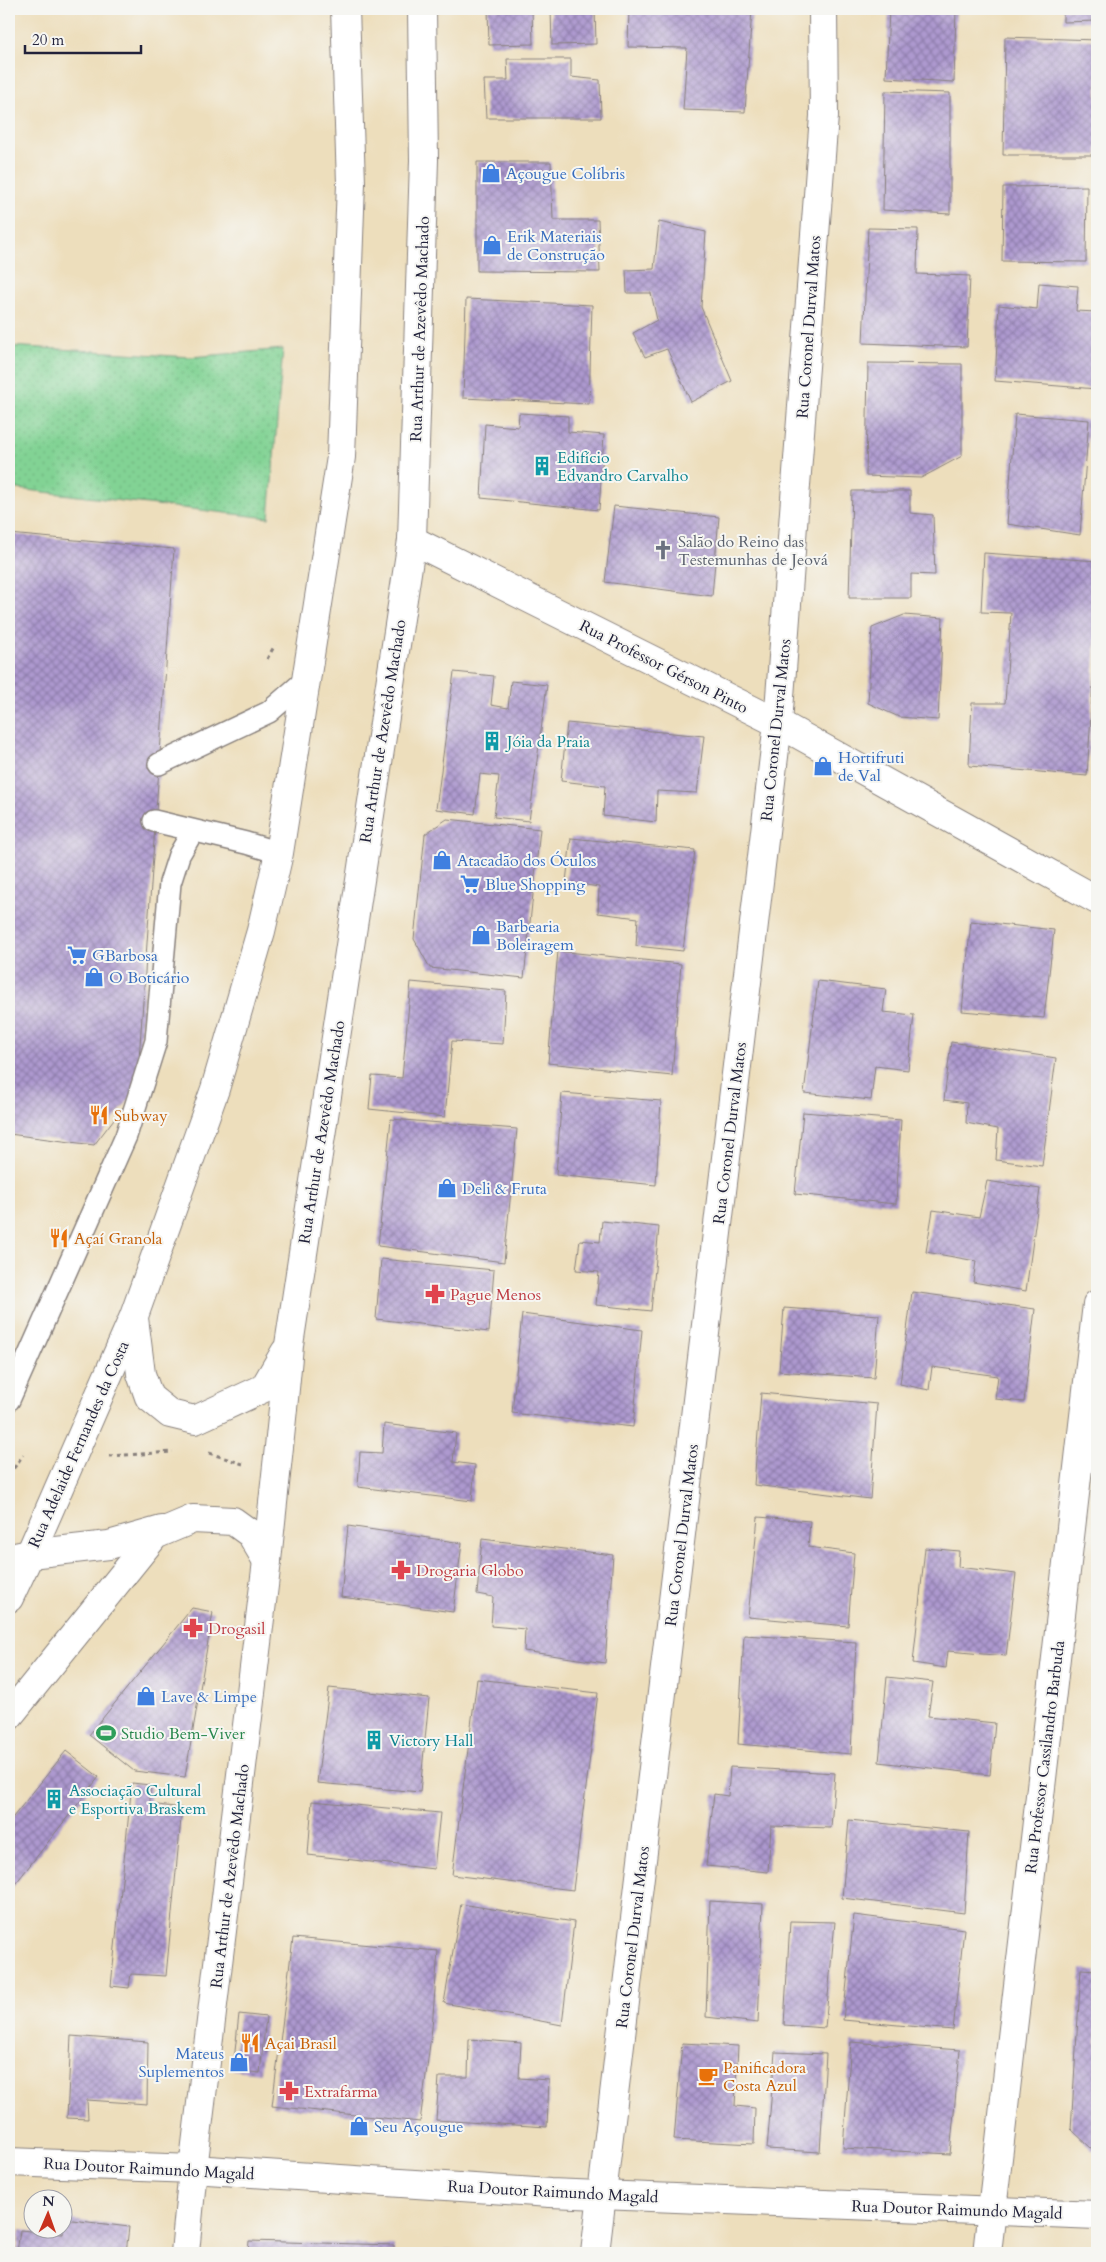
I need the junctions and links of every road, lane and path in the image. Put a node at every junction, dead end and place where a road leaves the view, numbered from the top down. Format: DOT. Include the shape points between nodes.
graph roads {
  1 [pos="345,9"];
  2 [pos="422,9"];
  3 [pos="823,9"];
  4 [pos="412,540"];
  5 [pos="279,638"];
  6 [pos="267,659"];
  7 [pos="308,678"];
  8 [pos="778,723"];
  9 [pos="159,764"];
  10 [pos="154,821"];
  11 [pos="193,831"];
  12 [pos="279,853"];
  13 [pos="1097,900"];
  14 [pos="1097,1304"];
  15 [pos="134,1316"];
  16 [pos="289,1345"];
  17 [pos="9,1400"];
  18 [pos="200,1450"];
  19 [pos="181,1451"];
  20 [pos="24,1455"];
  21 [pos="71,1458"];
  22 [pos="276,1474"];
  23 [pos="9,1475"];
  24 [pos="174,1527"];
  25 [pos="19,1556"];
  26 [pos="267,1561"];
  27 [pos="9,1598"];
  28 [pos="9,1716"];
  29 [pos="9,2162"];
  30 [pos="193,2169"];
  31 [pos="602,2195"];
  32 [pos="991,2210"];
  33 [pos="1097,2215"];
  34 [pos="185,2253"];
  35 [pos="595,2253"];
  36 [pos="988,2253"];
  1 -- 7 [label="street" via="352,183 341,457"];
  2 -- 4 [label="street, Rua Arthur de Azevêdo Machado" via="424,160"];
  3 -- 8 [label="street, Rua Coronel Durval Matos" via="824,116"];
  4 -- 8 [label="street, Rua Professor Gérson Pinto"];
  4 -- 16 [label="street, Rua Arthur de Azevêdo Machado"];
  5 -- 6 [label="path"];
  7 -- 9 [label="lane" via="269,712"];
  7 -- 12 [label="street"];
  8 -- 13 [label="street, Rua Professor Gérson Pinto"];
  8 -- 31 [label="street, Rua Coronel Durval Matos"];
  10 -- 11 [label="lane"];
  11 -- 12 [label="lane"];
  11 -- 17 [label="lane" via="179,855 170,884 156,1041 126,1136"];
  12 -- 15 [label="street" via="261,931 215,1088"];
  14 -- 32 [label="street, Rua Professor Cassilandro Barbuda"];
  15 -- 16 [label="street" via="141,1374 149,1397 170,1414 195,1420 264,1388"];
  15 -- 21 [label="street, Rua Adelaide Fernandes da Costa"];
  16 -- 22 [label="street, Rua Arthur de Azevêdo Machado"];
  18 -- 22 [label="path"];
  19 -- 21 [label="path"];
  20 -- 23 [label="path"];
  21 -- 25 [label="street, Rua Adelaide Fernandes da Costa"];
  22 -- 26 [label="street, Rua Arthur de Azevêdo Machado"];
  24 -- 25 [label="street" via="109,1545"];
  24 -- 26 [label="street" via="193,1519 233,1521 251,1534"];
  24 -- 28 [label="street" via="155,1535"];
  25 -- 27 [label="street, Rua Adelaide Fernandes da Costa"];
  26 -- 30 [label="street, Rua Arthur de Azevêdo Machado"];
  29 -- 30 [label="street, Rua Doutor Raimundo Magald"];
  30 -- 31 [label="street, Rua Doutor Raimundo Magald"];
  30 -- 34 [label="street, Rua Arthur de Azevêdo Machado"];
  31 -- 32 [label="street, Rua Doutor Raimundo Magald"];
  31 -- 35 [label="street, Rua Coronel Durval Matos"];
  32 -- 33 [label="street, Rua Doutor Raimundo Magald"];
  32 -- 36 [label="street, Rua Professor Cassilandro Barbuda"];
}
